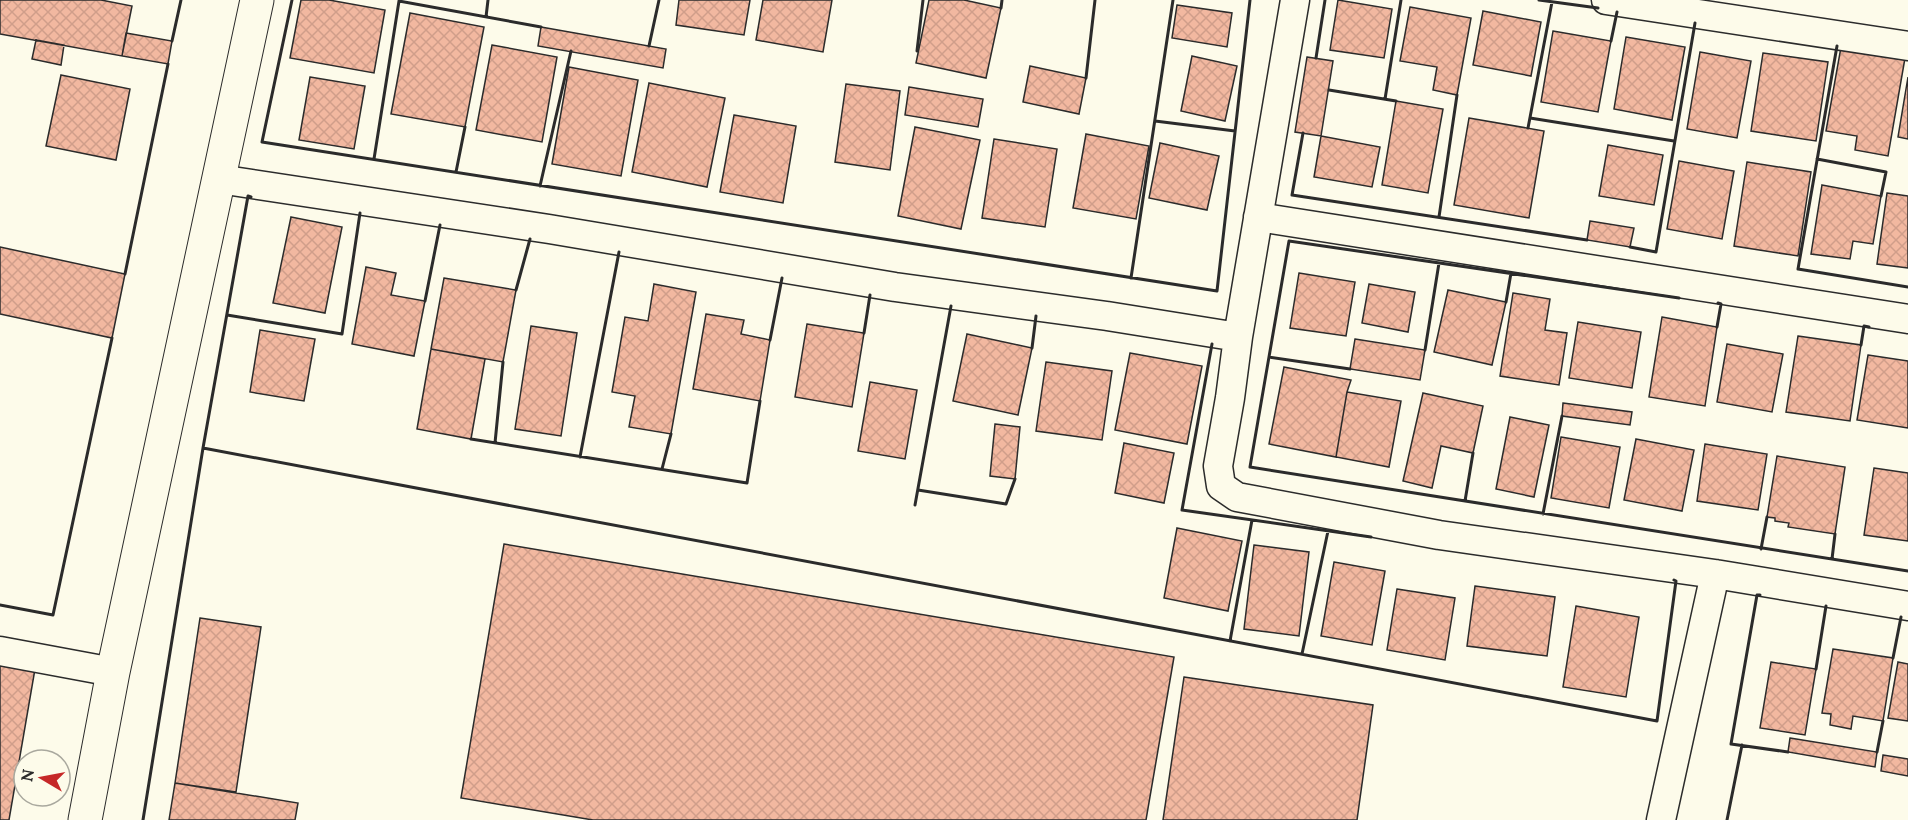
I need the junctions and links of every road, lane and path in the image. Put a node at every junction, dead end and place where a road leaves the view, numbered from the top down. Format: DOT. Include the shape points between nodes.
graph roads {
  1 [pos="257,0"];
  2 [pos="1295,0"];
  3 [pos="1606,0"];
  4 [pos="1908,46"];
  5 [pos="219,179"];
  6 [pos="1258,217"];
  7 [pos="1908,319"];
  8 [pos="1238,337"];
  9 [pos="1714,574"];
  10 [pos="1908,606"];
  11 [pos="0,651"];
  12 [pos="113,672"];
  13 [pos="85,820"];
  14 [pos="1661,820"];
  1 -- 5 [label="street"];
  2 -- 6 [label="street"];
  3 -- 4 [label="street"];
  5 -- 8 [label="street" via="895,287"];
  5 -- 12 [label="street"];
  6 -- 7 [label="street"];
  6 -- 8 [label="street"];
  8 -- 9 [label="street" via="1218,466 1221,486 1237,497 1439,536"];
  9 -- 10 [label="street"];
  9 -- 14 [label="street"];
  11 -- 12 [label="street"];
  12 -- 13 [label="street"];
}
